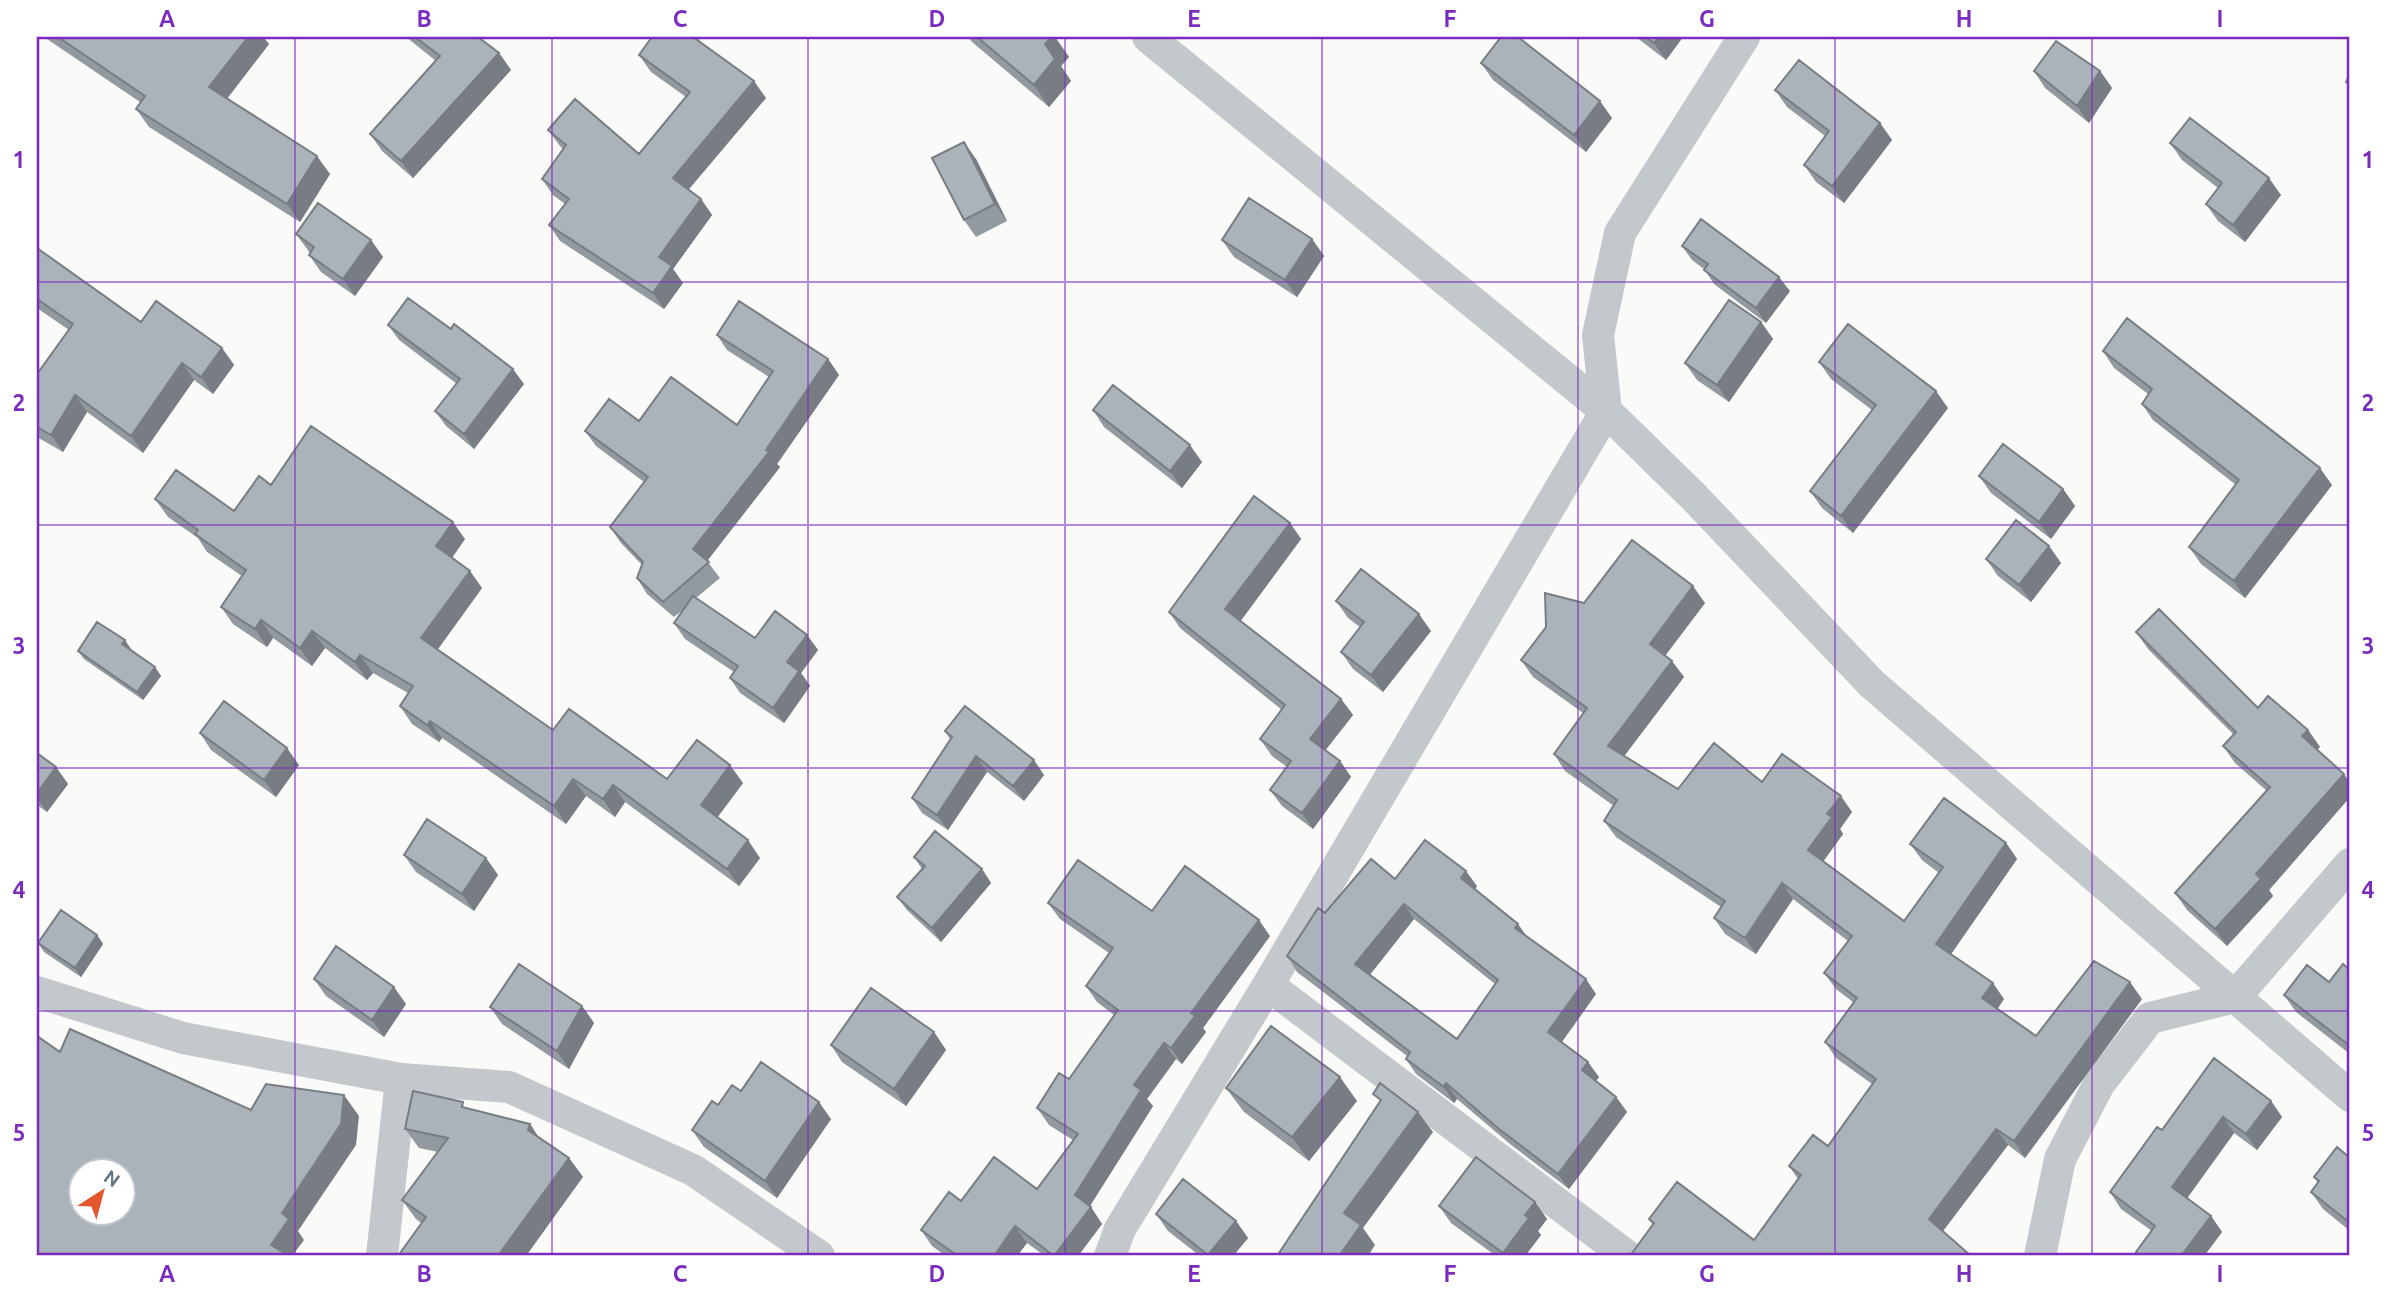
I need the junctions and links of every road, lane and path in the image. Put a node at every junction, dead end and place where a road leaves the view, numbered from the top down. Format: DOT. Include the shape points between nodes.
graph roads {
  1 [pos="1148,37"];
  2 [pos="1744,37"];
  3 [pos="1606,411"];
  4 [pos="2350,864"];
  5 [pos="1268,985"];
  6 [pos="37,992"];
  7 [pos="2235,997"];
  8 [pos="401,1079"];
  9 [pos="2350,1096"];
  10 [pos="382,1256"];
  11 [pos="819,1256"];
  12 [pos="1110,1256"];
  13 [pos="1627,1256"];
  14 [pos="2040,1256"];
  1 -- 3 [label="street"];
  2 -- 3 [label="street" via="1620,233 1598,335"];
  3 -- 5 [label="street"];
  3 -- 7 [label="street" via="1695,496 1872,684"];
  4 -- 7 [label="street"];
  5 -- 12 [label="street" via="1120,1229"];
  5 -- 13 [label="street"];
  6 -- 8 [label="street" via="183,1038"];
  7 -- 9 [label="street"];
  7 -- 14 [label="street" via="2150,1018 2099,1084 2060,1159"];
  8 -- 10 [label="street"];
  8 -- 11 [label="street" via="509,1087 693,1170"];
}
